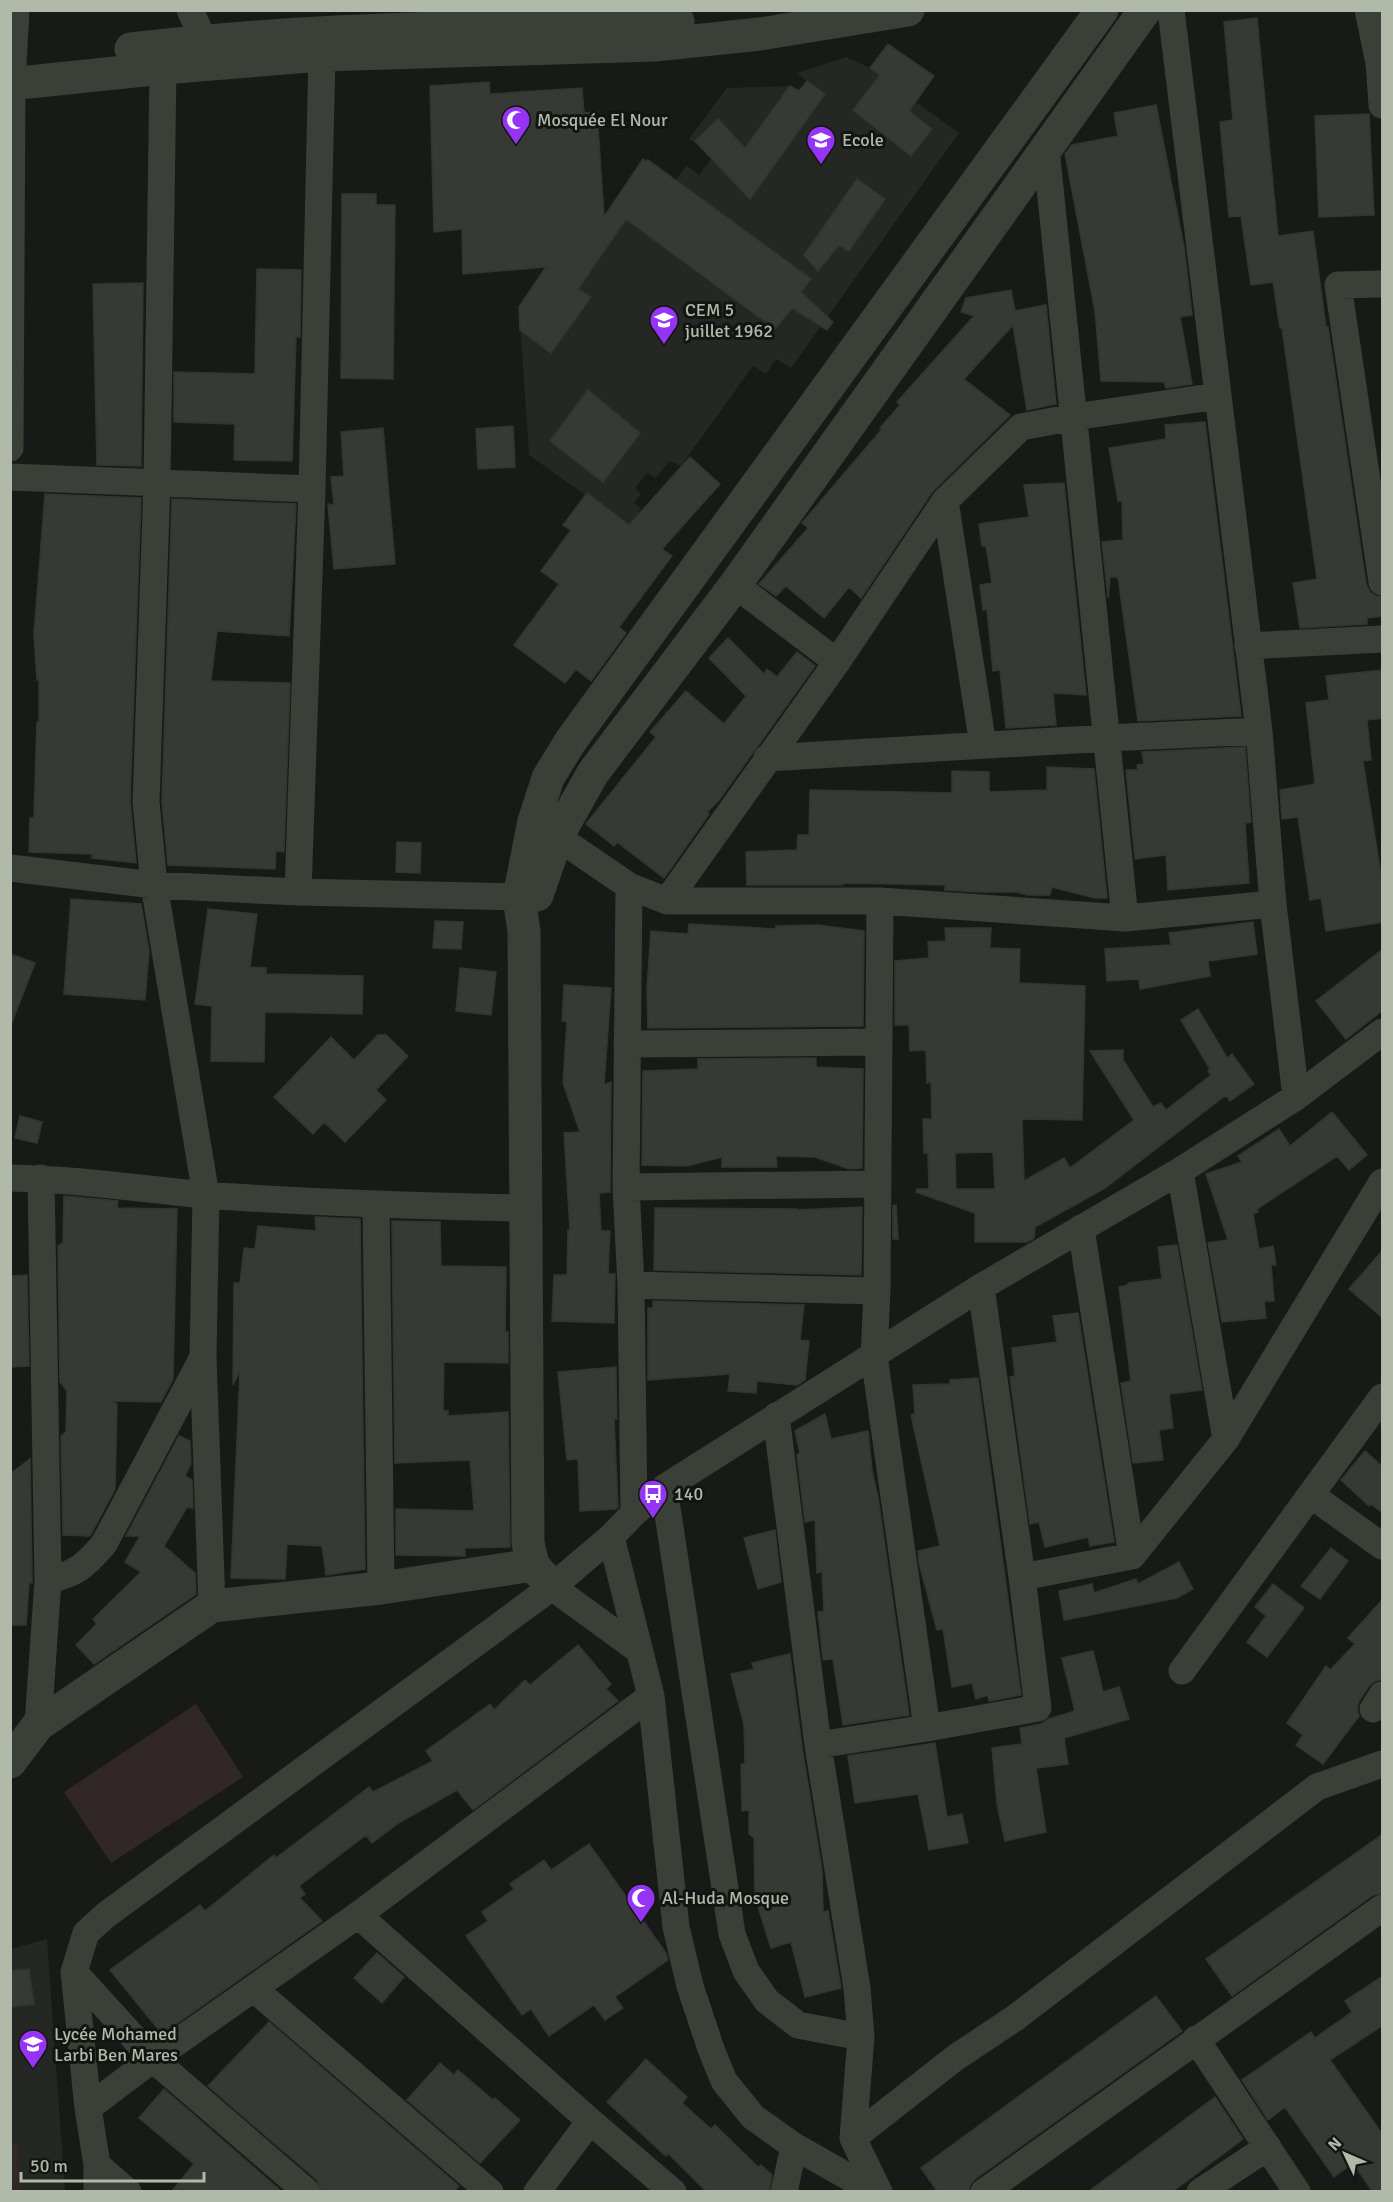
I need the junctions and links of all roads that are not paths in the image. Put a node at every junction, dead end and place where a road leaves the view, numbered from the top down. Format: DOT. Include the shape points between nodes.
graph roads {
  1 [pos="16,10"];
  2 [pos="190,10"];
  3 [pos="766,10"];
  4 [pos="908,10"];
  5 [pos="1102,10"];
  6 [pos="1145,10"];
  7 [pos="1171,10"];
  8 [pos="1368,10"];
  9 [pos="204,40"];
  10 [pos="322,55"];
  11 [pos="1381,64"];
  12 [pos="163,68"];
  13 [pos="12,74"];
  14 [pos="1383,105"];
  15 [pos="1046,150"];
  16 [pos="1383,284"];
  17 [pos="1218,396"];
  18 [pos="1074,417"];
  19 [pos="10,448"];
  20 [pos="10,477"];
  21 [pos="157,482"];
  22 [pos="312,489"];
  23 [pos="945,501"];
  24 [pos="1383,582"];
  25 [pos="735,585"];
  26 [pos="1383,639"];
  27 [pos="1248,646"];
  28 [pos="837,662"];
  29 [pos="1259,731"];
  30 [pos="1107,738"];
  31 [pos="984,745"];
  32 [pos="767,758"];
  33 [pos="546,829"];
  34 [pos="10,868"];
  35 [pos="154,885"];
  36 [pos="629,886"];
  37 [pos="298,892"];
  38 [pos="519,897"];
  39 [pos="667,901"];
  40 [pos="880,901"];
  41 [pos="1273,904"];
  42 [pos="1125,918"];
  43 [pos="524,931"];
  44 [pos="1383,1032"];
  45 [pos="879,1042"];
  46 [pos="627,1044"];
  47 [pos="1296,1097"];
  48 [pos="1180,1171"];
  49 [pos="10,1178"];
  50 [pos="41,1178"];
  51 [pos="1383,1182"];
  52 [pos="878,1184"];
  53 [pos="627,1187"];
  54 [pos="206,1195"];
  55 [pos="376,1205"];
  56 [pos="525,1208"];
  57 [pos="1081,1228"];
  58 [pos="631,1285"];
  59 [pos="981,1287"];
  60 [pos="877,1291"];
  61 [pos="874,1356"];
  62 [pos="203,1357"];
  63 [pos="1380,1404"];
  64 [pos="776,1416"];
  65 [pos="1226,1438"];
  66 [pos="664,1488"];
  67 [pos="1311,1495"];
  68 [pos="634,1513"];
  69 [pos="611,1537"];
  70 [pos="1383,1546"];
  71 [pos="1132,1556"];
  72 [pos="542,1576"];
  73 [pos="1022,1577"];
  74 [pos="48,1581"];
  75 [pos="381,1588"];
  76 [pos="212,1606"];
  77 [pos="640,1651"];
  78 [pos="1182,1671"];
  79 [pos="651,1696"];
  80 [pos="38,1725"];
  81 [pos="927,1728"];
  82 [pos="818,1744"];
  83 [pos="10,1762"];
  84 [pos="1383,1764"];
  85 [pos="1383,1908"];
  86 [pos="358,1914"];
  87 [pos="74,1972"];
  88 [pos="254,1989"];
  89 [pos="861,2037"];
  90 [pos="1196,2039"];
  91 [pos="153,2059"];
  92 [pos="88,2108"];
  93 [pos="590,2121"];
  94 [pos="853,2138"];
  95 [pos="794,2146"];
  96 [pos="1268,2147"];
  97 [pos="97,2165"];
  98 [pos="97,2192"];
  99 [pos="128,2192"];
  100 [pos="307,2192"];
  101 [pos="490,2192"];
  102 [pos="537,2192"];
  103 [pos="673,2192"];
  104 [pos="784,2192"];
  105 [pos="877,2192"];
  106 [pos="984,2192"];
  107 [pos="1200,2192"];
  108 [pos="1297,2192"];
  1 -- 13 [label="street"];
  2 -- 9 [label="street"];
  3 -- 9 [label="street" via="683,21 318,32"];
  4 -- 10 [label="street" via="760,34 655,45"];
  5 -- 33 [label="street" via="570,742 548,778"];
  6 -- 15 [label="street"];
  7 -- 17 [label="street"];
  8 -- 11 [label="street"];
  9 -- 13 [label="street"];
  10 -- 12 [label="street"];
  10 -- 22 [label="street"];
  11 -- 14 [label="street"];
  12 -- 13 [label="street"];
  12 -- 21 [label="street"];
  13 -- 19 [label="street"];
  15 -- 18 [label="street"];
  15 -- 25 [label="street"];
  16 -- 24 [label="street" via="1338,285"];
  17 -- 18 [label="street"];
  17 -- 27 [label="street"];
  18 -- 23 [label="street" via="1021,427"];
  18 -- 30 [label="street"];
  20 -- 21 [label="street"];
  21 -- 22 [label="street"];
  21 -- 35 [label="street" via="146,802"];
  22 -- 37 [label="street"];
  23 -- 28 [label="street"];
  23 -- 31 [label="street"];
  25 -- 28 [label="street"];
  25 -- 33 [label="street"];
  26 -- 27 [label="street"];
  27 -- 29 [label="street"];
  28 -- 32 [label="street"];
  29 -- 30 [label="street"];
  29 -- 41 [label="street"];
  30 -- 31 [label="street"];
  30 -- 42 [label="street"];
  31 -- 32 [label="street"];
  32 -- 39 [label="street"];
  33 -- 36 [label="street"];
  33 -- 38 [label="street"];
  33 -- 43 [label="street"];
  34 -- 35 [label="street"];
  35 -- 37 [label="street"];
  35 -- 54 [label="street"];
  36 -- 39 [label="street"];
  36 -- 46 [label="street"];
  37 -- 38 [label="street"];
  38 -- 43 [label="street"];
  39 -- 40 [label="street"];
  40 -- 42 [label="street"];
  40 -- 45 [label="street"];
  41 -- 42 [label="street"];
  41 -- 47 [label="street"];
  43 -- 56 [label="street"];
  44 -- 47 [label="street"];
  45 -- 46 [label="street"];
  45 -- 52 [label="street"];
  46 -- 53 [label="street"];
  47 -- 48 [label="street"];
  48 -- 57 [label="street"];
  48 -- 65 [label="street"];
  49 -- 50 [label="street"];
  50 -- 54 [label="street"];
  50 -- 74 [label="street"];
  51 -- 65 [label="street"];
  52 -- 53 [label="street"];
  52 -- 60 [label="street"];
  53 -- 58 [label="street"];
  54 -- 55 [label="street"];
  54 -- 62 [label="street"];
  55 -- 56 [label="street"];
  55 -- 75 [label="street"];
  56 -- 72 [label="street" via="528,1543"];
  57 -- 59 [label="street"];
  57 -- 71 [label="street"];
  58 -- 60 [label="street"];
  58 -- 68 [label="street"];
  59 -- 61 [label="street"];
  59 -- 73 [label="street"];
  60 -- 61 [label="street"];
  61 -- 64 [label="street"];
  61 -- 81 [label="street"];
  62 -- 74 [label="street" via="104,1545 70,1575"];
  62 -- 76 [label="street"];
  63 -- 67 [label="street"];
  64 -- 66 [label="street"];
  64 -- 82 [label="street"];
  65 -- 71 [label="street"];
  66 -- 68 [label="street"];
  66 -- 89 [label="street" via="732,1934 747,1971 767,2001 798,2025"];
  67 -- 70 [label="street"];
  67 -- 78 [label="street"];
  68 -- 69 [label="street"];
  69 -- 72 [label="street"];
  69 -- 77 [label="street"];
  71 -- 73 [label="street"];
  72 -- 75 [label="street"];
  72 -- 77 [label="street"];
  72 -- 87 [label="street" via="106,1915 86,1933"];
  73 -- 81 [label="street" via="1038,1708"];
  74 -- 80 [label="street"];
  75 -- 76 [label="street"];
  76 -- 80 [label="street"];
  77 -- 79 [label="street"];
  79 -- 86 [label="street"];
  79 -- 95 [label="street" via="676,1927 690,1986 724,2081 753,2117"];
  80 -- 83 [label="street"];
  81 -- 82 [label="street"];
  82 -- 89 [label="street" via="857,1988"];
  84 -- 94 [label="street" via="1317,1787"];
  85 -- 90 [label="street"];
  86 -- 88 [label="street"];
  86 -- 93 [label="street"];
  87 -- 91 [label="street"];
  87 -- 92 [label="street"];
  88 -- 91 [label="street"];
  88 -- 101 [label="street"];
  89 -- 94 [label="street"];
  90 -- 96 [label="street"];
  90 -- 106 [label="street"];
  91 -- 92 [label="street"];
  91 -- 100 [label="street"];
  92 -- 97 [label="street"];
  93 -- 102 [label="street"];
  93 -- 103 [label="street"];
  94 -- 105 [label="street"];
  95 -- 104 [label="street"];
  95 -- 105 [label="street"];
  96 -- 107 [label="street"];
  96 -- 108 [label="street"];
  97 -- 98 [label="street"];
  97 -- 99 [label="street"];
}
